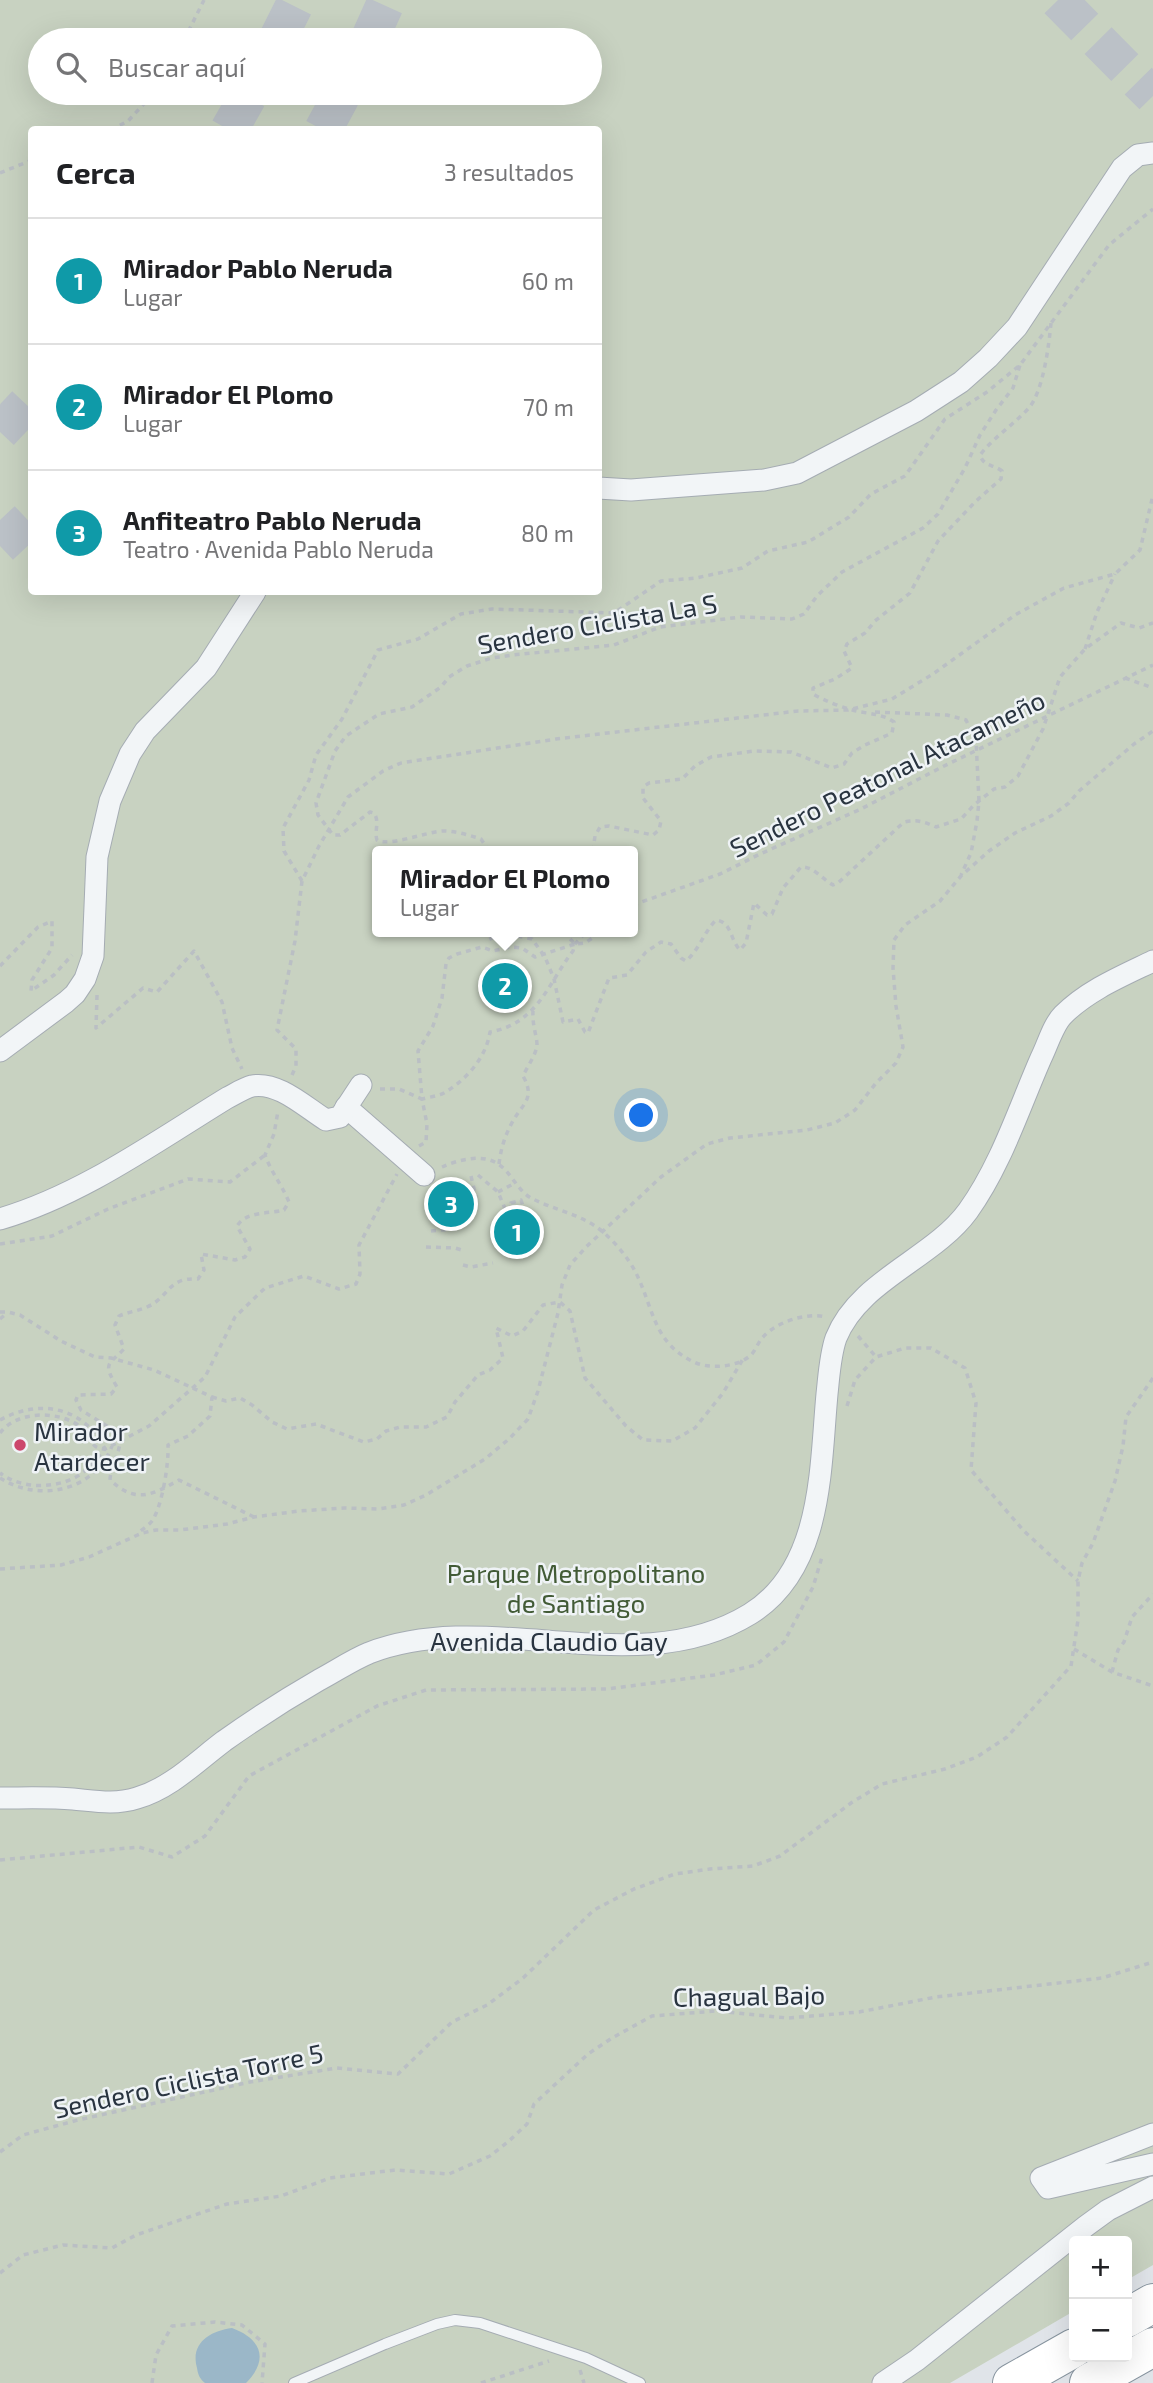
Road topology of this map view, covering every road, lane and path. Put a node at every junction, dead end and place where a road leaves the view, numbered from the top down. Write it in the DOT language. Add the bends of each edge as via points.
graph roads {
  1 [pos="204,0"];
  2 [pos="190,28"];
  3 [pos="143,105"];
  4 [pos="119,126"];
  5 [pos="1153,153"];
  6 [pos="28,162"];
  7 [pos="0,173"];
  8 [pos="1153,209"];
  9 [pos="1051,323"];
  10 [pos="1020,365"];
  11 [pos="602,488"];
  12 [pos="1153,495"];
  13 [pos="1115,573"];
  14 [pos="253,595"];
  15 [pos="1153,623"];
  16 [pos="1085,649"];
  17 [pos="1153,665"];
  18 [pos="1124,678"];
  19 [pos="1153,688"];
  20 [pos="852,709"];
  21 [pos="858,711"];
  22 [pos="1047,717"];
  23 [pos="1153,731"];
  24 [pos="976,751"];
  25 [pos="979,801"];
  26 [pos="329,829"];
  27 [pos="486,846"];
  28 [pos="594,846"];
  29 [pos="961,876"];
  30 [pos="302,881"];
  31 [pos="638,903"];
  32 [pos="523,937"];
  33 [pos="568,937"];
  34 [pos="581,937"];
  35 [pos="594,937"];
  36 [pos="575,944"];
  37 [pos="542,953"];
  38 [pos="1153,961"];
  39 [pos="0,966"];
  40 [pos="554,979"];
  41 [pos="75,994"];
  42 [pos="533,1011"];
  43 [pos="0,1051"];
  44 [pos="361,1085"];
  45 [pos="250,1086"];
  46 [pos="284,1093"];
  47 [pos="422,1099"];
  48 [pos="346,1107"];
  49 [pos="265,1154"];
  50 [pos="406,1159"];
  51 [pos="499,1164"];
  52 [pos="424,1175"];
  53 [pos="478,1175"];
  54 [pos="471,1177"];
  55 [pos="515,1183"];
  56 [pos="441,1190"];
  57 [pos="498,1192"];
  58 [pos="476,1197"];
  59 [pos="523,1206"];
  60 [pos="459,1209"];
  61 [pos="0,1219"];
  62 [pos="453,1229"];
  63 [pos="431,1231"];
  64 [pos="602,1231"];
  65 [pos="0,1244"];
  66 [pos="426,1247"];
  67 [pos="465,1251"];
  68 [pos="493,1263"];
  69 [pos="463,1265"];
  70 [pos="560,1302"];
  71 [pos="0,1312"];
  72 [pos="8,1312"];
  73 [pos="0,1319"];
  74 [pos="846,1322"];
  75 [pos="876,1357"];
  76 [pos="111,1358"];
  77 [pos="743,1359"];
  78 [pos="1153,1378"];
  79 [pos="192,1389"];
  80 [pos="212,1397"];
  81 [pos="845,1411"];
  82 [pos="0,1420"];
  83 [pos="0,1433"];
  84 [pos="120,1441"];
  85 [pos="113,1444"];
  86 [pos="105,1449"];
  87 [pos="0,1476"];
  88 [pos="163,1489"];
  89 [pos="254,1517"];
  90 [pos="137,1535"];
  91 [pos="824,1548"];
  92 [pos="0,1569"];
  93 [pos="1078,1581"];
  94 [pos="1153,1594"];
  95 [pos="1074,1650"];
  96 [pos="1112,1672"];
  97 [pos="1153,1686"];
  98 [pos="0,1798"];
  99 [pos="0,1860"];
  100 [pos="1153,1962"];
  101 [pos="1153,2134"];
  102 [pos="0,2152"];
  103 [pos="1153,2164"];
  104 [pos="1153,2187"];
  105 [pos="0,2273"];
  106 [pos="1153,2304"];
  107 [pos="1132,2315"];
  108 [pos="1153,2347"];
  109 [pos="1069,2351"];
  110 [pos="574,2354"];
  111 [pos="152,2383"];
  112 [pos="262,2383"];
  113 [pos="294,2383"];
  114 [pos="481,2383"];
  115 [pos="584,2383"];
  116 [pos="640,2383"];
  117 [pos="883,2383"];
  118 [pos="1012,2383"];
  119 [pos="1089,2383"];
  1 -- 2 [label="path"];
  3 -- 4 [label="path"];
  5 -- 11 [label="street" via="1138,155 1122,168 1010,335 961,382 916,411 797,473 764,480"];
  6 -- 7 [label="path"];
  8 -- 9 [label="path" via="1109,245"];
  9 -- 10 [label="path"];
  9 -- 20 [label="path" via="1048,359 1031,406 980,455 988,466 1002,471 1001,479 938,541 910,593 847,644 844,651 852,668 813,688 813,694 824,701"];
  10 -- 26 [label="path, Sendero Ciclista La S" via="1013,388 980,435 938,514 923,528 842,572 804,614 792,619 741,617 660,627 614,645 492,658 467,666 412,707 379,715 346,736 335,751 316,803 318,815"];
  10 -- 30 [label="path" via="945,419 905,476 871,494 849,517 808,542 768,551 743,568 661,581 614,612 492,609 461,614 418,639 378,650 342,719 316,755 309,780 283,828 284,851"];
  12 -- 13 [label="path" via="1140,550"];
  13 -- 16 [label="path"];
  13 -- 20 [label="path" via="1063,588 892,699"];
  14 -- 41 [label="street" via="206,668 145,731 130,754 110,801 97,857 93,956"];
  15 -- 16 [label="path" via="1139,628 1121,623"];
  16 -- 22 [label="path" via="1060,677"];
  17 -- 18 [label="path, Sendero Peatonal Atacameño"];
  18 -- 19 [label="path"];
  18 -- 22 [label="path, Sendero Peatonal Atacameño"];
  20 -- 21 [label="path"];
  20 -- 26 [label="path" via="556,739 401,763 348,797"];
  21 -- 24 [label="path" via="966,720"];
  21 -- 28 [label="path" via="894,722 892,733 852,753 844,764 832,768 791,752 711,757 682,779 643,787 643,798 661,821 660,830 653,835 609,825 600,828"];
  22 -- 24 [label="path, Sendero Peatonal Atacameño"];
  22 -- 25 [label="path" via="1018,776"];
  23 -- 29 [label="path" via="1069,803 1015,833"];
  24 -- 25 [label="path"];
  24 -- 31 [label="path, Sendero Peatonal Atacameño" via="720,874"];
  25 -- 29 [label="path" via="971,853"];
  25 -- 40 [label="path" via="949,825 904,822 833,885 813,869 801,867 783,888 772,914 754,903 746,943 740,950 721,920 716,920 686,961 671,944 661,942 646,951 627,975 609,978 588,1032 578,1019 564,1022"];
  26 -- 27 [label="path" via="340,835 370,812 377,818 376,835 381,843 452,831 481,839"];
  26 -- 30 [label="path"];
  29 -- 64 [label="path" via="940,901 905,925 894,940 896,1006 903,1047 896,1063 855,1110 835,1123 807,1130 707,1144 660,1177"];
  30 -- 46 [label="path" via="277,1030 296,1049 296,1066"];
  32 -- 37 [label="path" via="532,939"];
  33 -- 36 [label="path"];
  34 -- 36 [label="path"];
  35 -- 36 [label="path"];
  36 -- 37 [label="path"];
  36 -- 40 [label="path"];
  37 -- 40 [label="path"];
  37 -- 47 [label="path" via="535,957 522,948 493,951 476,947 449,958 433,1026 418,1051"];
  38 -- 74 [label="street, Avenida Claudio Gay" via="1096,989 1060,1017 996,1164 969,1210 948,1233 853,1308"];
  39 -- 41 [label="path" via="38,928 52,921 52,948 32,980 31,991 77,950"];
  40 -- 42 [label="path"];
  41 -- 43 [label="street"];
  41 -- 45 [label="path" via="98,989 96,1028 143,988 157,992 194,951 222,1002 232,1048"];
  42 -- 47 [label="path" via="511,1027 490,1032 488,1047 475,1066 442,1094"];
  42 -- 51 [label="path" via="537,1048 523,1076 528,1085 526,1106 501,1144"];
  44 -- 47 [label="path" via="399,1089"];
  44 -- 48 [label="street"];
  45 -- 46 [label="street" via="265,1085"];
  45 -- 61 [label="street" via="85,1184"];
  46 -- 48 [label="street" via="326,1120 340,1117"];
  46 -- 49 [label="path"];
  47 -- 50 [label="path" via="426,1142"];
  48 -- 50 [label="street"];
  49 -- 65 [label="path" via="230,1182 188,1178 52,1236"];
  49 -- 76 [label="path" via="289,1202 284,1210 252,1214 240,1221 237,1226 250,1249 245,1257 235,1260 201,1254 204,1270 198,1279 186,1278 168,1287 146,1308 119,1316 114,1325 124,1349"];
  50 -- 52 [label="street"];
  50 -- 79 [label="path" via="359,1245 356,1284 339,1289 304,1276 265,1288 235,1317 205,1377"];
  51 -- 52 [label="path" via="481,1158"];
  51 -- 55 [label="path"];
  53 -- 57 [label="path"];
  54 -- 58 [label="path"];
  55 -- 57 [label="path"];
  55 -- 64 [label="path" via="530,1197"];
  56 -- 60 [label="path"];
  57 -- 59 [label="path" via="506,1211 521,1200"];
  62 -- 63 [label="path"];
  64 -- 70 [label="path" via="570,1265"];
  64 -- 77 [label="path" via="636,1272 649,1311 670,1346 698,1364 728,1367"];
  66 -- 67 [label="path"];
  68 -- 69 [label="path"];
  70 -- 77 [label="path" via="570,1311 585,1378 643,1440 672,1441 695,1428"];
  70 -- 80 [label="path" via="543,1305 523,1331 512,1336 496,1328 503,1357 478,1375 447,1417 426,1427 400,1427 364,1443 316,1424 287,1429 240,1398"];
  70 -- 89 [label="path" via="528,1419 485,1459 404,1505"];
  71 -- 72 [label="path"];
  72 -- 73 [label="path"];
  72 -- 76 [label="path" via="95,1357"];
  74 -- 75 [label="path"];
  74 -- 77 [label="path" via="814,1314 792,1319 763,1336"];
  74 -- 98 [label="street, Avenida Claudio Gay" via="835,1340 811,1524 788,1577 764,1605 746,1617 692,1638 659,1644 466,1635 394,1645 368,1653 269,1709 192,1768 136,1798 106,1803"];
  75 -- 81 [label="path" via="855,1380"];
  75 -- 93 [label="path" via="905,1348 931,1348 965,1368 976,1403 971,1470 1024,1531"];
  76 -- 79 [label="path" via="154,1370"];
  76 -- 84 [label="path" via="110,1375 117,1387 111,1394 78,1395 76,1401"];
  78 -- 93 [label="path" via="1126,1417 1115,1481"];
  79 -- 80 [label="path"];
  79 -- 84 [label="path" via="149,1426"];
  80 -- 88 [label="path" via="210,1416 188,1436 168,1445"];
  82 -- 86 [label="path" via="15,1412 58,1410 91,1427"];
  83 -- 86 [label="path" via="15,1419 51,1417 70,1420 83,1429 91,1444"];
  84 -- 85 [label="path"];
  84 -- 88 [label="path" via="110,1480 135,1495 148,1496"];
  85 -- 86 [label="path"];
  85 -- 87 [label="path" via="99,1471 69,1487 34,1490 9,1484"];
  86 -- 87 [label="path" via="80,1475 57,1483 32,1485"];
  88 -- 89 [label="path" via="179,1480"];
  88 -- 90 [label="path" via="153,1520"];
  89 -- 90 [label="path"];
  90 -- 92 [label="path" via="61,1565"];
  91 -- 99 [label="path" via="813,1587 783,1643 756,1665 607,1689 426,1690 377,1706 249,1776 205,1836 172,1857 139,1847"];
  93 -- 95 [label="path, Sendero Ciclista Torre 5"];
  94 -- 96 [label="path" via="1132,1617"];
  95 -- 96 [label="path"];
  95 -- 102 [label="path, Sendero Ciclista Torre 5" via="1072,1666 1007,1737 977,1756 882,1784 780,1856 753,1866 675,1874 594,1910 523,1978 487,2005 452,2022 398,2074 337,2068 219,2088 23,2135"];
  96 -- 97 [label="path"];
  100 -- 105 [label="path, Chagual Bajo" via="1102,1978 936,1997 859,2011 788,2018 716,2011 652,2016 589,2054 534,2104 527,2124 509,2141 449,2174 395,2170 330,2178 281,2196 228,2204 136,2235 112,2248 63,2245 23,2255"];
  101 -- 103 [label="street" via="1041,2178 1048,2188"];
  104 -- 117 [label="street" via="1108,2210"];
  106 -- 107 [label="highway"];
  108 -- 119 [label="highway"];
  109 -- 118 [label="highway"];
  110 -- 113 [label="lane" via="480,2323 455,2320 384,2344"];
  110 -- 114 [label="path"];
  110 -- 115 [label="path"];
  110 -- 116 [label="lane"];
  111 -- 112 [label="path" via="156,2355 172,2326 215,2322 242,2325 265,2344"];
}
